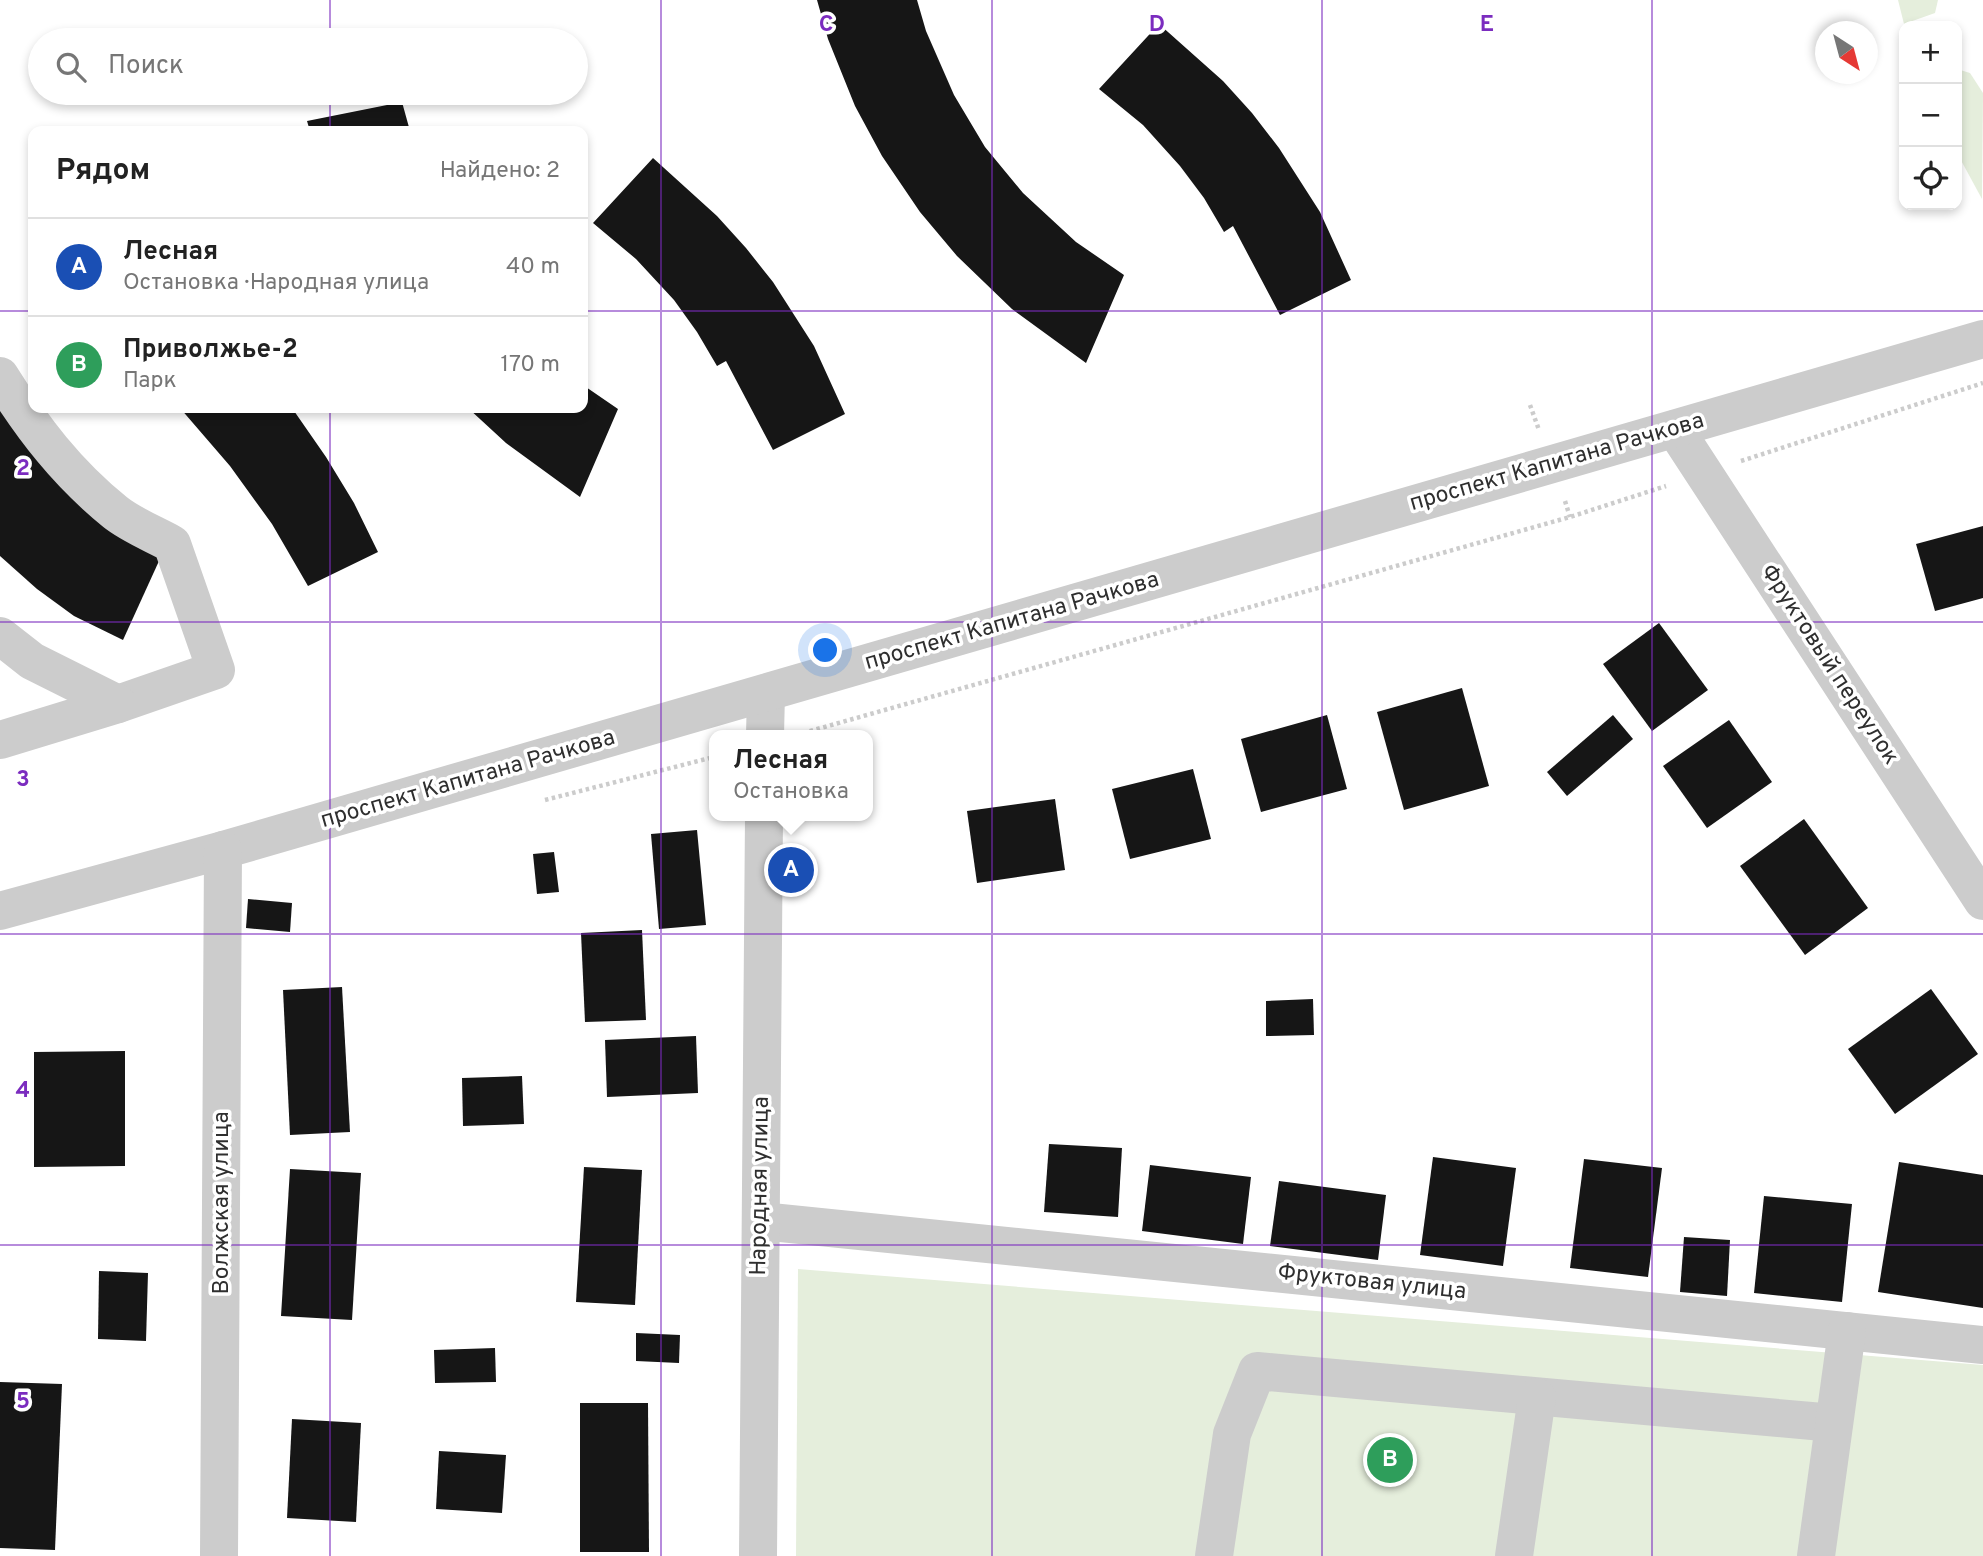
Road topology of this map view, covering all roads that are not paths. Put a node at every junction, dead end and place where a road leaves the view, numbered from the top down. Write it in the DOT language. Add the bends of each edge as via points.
graph roads {
  1 [pos="1983,339"];
  2 [pos="0,376"];
  3 [pos="1675,429"];
  4 [pos="0,636"];
  5 [pos="766,693"];
  6 [pos="118,704"];
  7 [pos="765,730"];
  8 [pos="0,740"];
  9 [pos="764,821"];
  10 [pos="223,850"];
  11 [pos="1983,901"];
  12 [pos="0,911"];
  13 [pos="761,1221"];
  14 [pos="1847,1331"];
  15 [pos="1983,1345"];
  16 [pos="1537,1396"];
  17 [pos="1835,1423"];
  18 [pos="219,1556"];
  19 [pos="758,1556"];
  20 [pos="1214,1556"];
  21 [pos="1514,1556"];
  22 [pos="1816,1556"];
  1 -- 3 [label="street, проспект Капитана Рачкова"];
  2 -- 6 [label="street" via="64,465 117,514 172,544 216,670"];
  3 -- 5 [label="street, проспект Капитана Рачкова"];
  3 -- 11 [label="street, Фруктовый переулок"];
  4 -- 6 [label="street" via="32,661"];
  5 -- 7 [label="street"];
  5 -- 10 [label="street, проспект Капитана Рачкова"];
  6 -- 8 [label="street"];
  9 -- 13 [label="street, Народная улица"];
  10 -- 12 [label="street, проспект Капитана Рачкова"];
  10 -- 18 [label="street, Волжская улица"];
  13 -- 14 [label="street, Фруктовая улица"];
  13 -- 19 [label="street, Народная улица"];
  14 -- 15 [label="street, Фруктовая улица"];
  14 -- 17 [label="street"];
  16 -- 17 [label="street"];
  16 -- 20 [label="street" via="1257,1371 1232,1434"];
  16 -- 21 [label="street"];
  17 -- 22 [label="street"];
}
